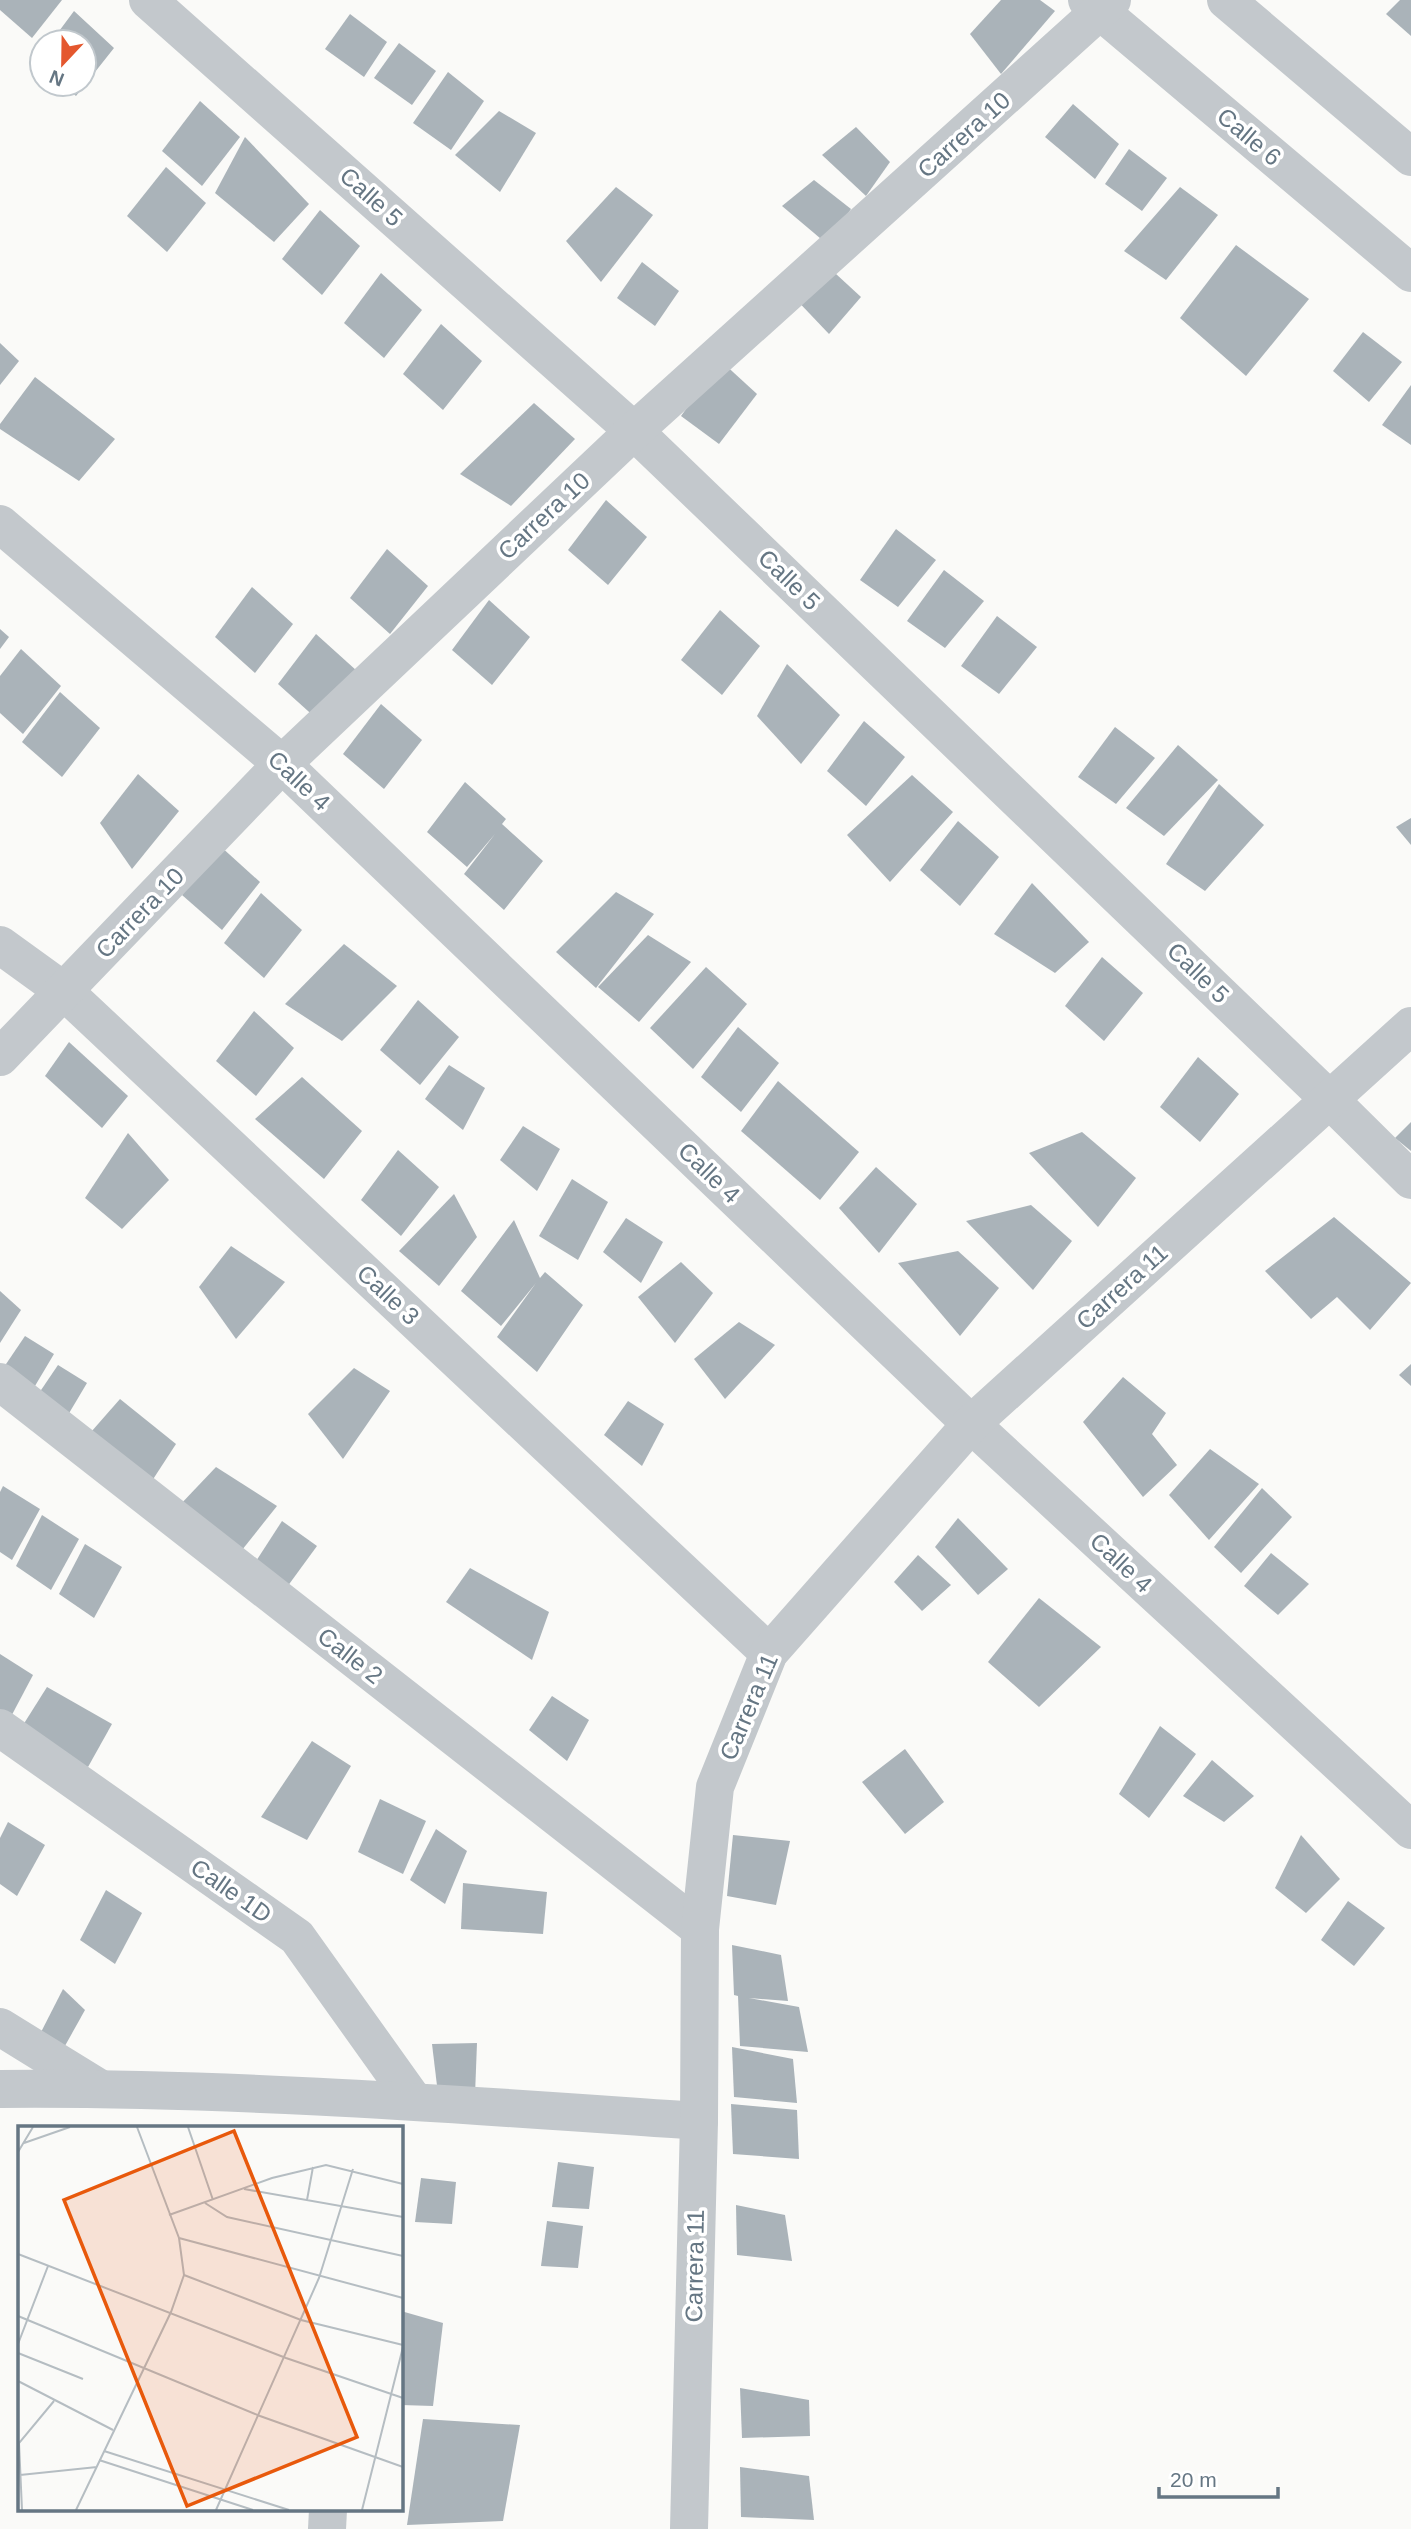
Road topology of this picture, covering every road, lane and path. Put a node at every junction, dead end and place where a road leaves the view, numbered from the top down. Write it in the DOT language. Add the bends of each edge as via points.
graph roads {
  1 [pos="148,0"];
  2 [pos="1226,0"];
  3 [pos="1100,4"];
  4 [pos="1411,157"];
  5 [pos="1411,273"];
  6 [pos="634,431"];
  7 [pos="0,524"];
  8 [pos="282,764"];
  9 [pos="0,945"];
  10 [pos="65,992"];
  11 [pos="1411,1026"];
  12 [pos="0,1057"];
  13 [pos="1330,1100"];
  14 [pos="1411,1180"];
  15 [pos="0,1382"];
  16 [pos="971,1424"];
  17 [pos="769,1653"];
  18 [pos="0,1728"];
  19 [pos="1411,1830"];
  20 [pos="700,1930"];
  21 [pos="0,2027"];
  22 [pos="99,2088"];
  23 [pos="0,2089"];
  24 [pos="414,2101"];
  25 [pos="349,2113"];
  26 [pos="699,2121"];
  27 [pos="689,2529"];
  1 -- 6 [label="street, Calle 5"];
  2 -- 4 [label="street"];
  3 -- 5 [label="street, Calle 6"];
  3 -- 6 [label="street, Carrera 10"];
  6 -- 8 [label="street, Carrera 10"];
  6 -- 13 [label="street, Calle 5"];
  7 -- 8 [label="street, Calle 4"];
  8 -- 10 [label="street, Carrera 10"];
  8 -- 16 [label="street, Calle 4"];
  9 -- 10 [label="street, Calle 3"];
  10 -- 12 [label="street, Carrera 10"];
  10 -- 17 [label="street, Calle 3"];
  11 -- 13 [label="street, Carrera 11"];
  13 -- 14 [label="street, Calle 5"];
  13 -- 16 [label="street, Carrera 11"];
  15 -- 20 [label="street, Calle 2"];
  16 -- 17 [label="street, Carrera 11"];
  16 -- 19 [label="street, Calle 4"];
  17 -- 20 [label="street, Carrera 11" via="715,1787"];
  18 -- 24 [label="street, Calle 1D" via="297,1937"];
  20 -- 26 [label="street, Carrera 11"];
  21 -- 22 [label="street"];
  22 -- 23 [label="street"];
  22 -- 25 [label="street"];
  24 -- 25 [label="street"];
  24 -- 26 [label="street"];
  26 -- 27 [label="street, Carrera 11"];
}
